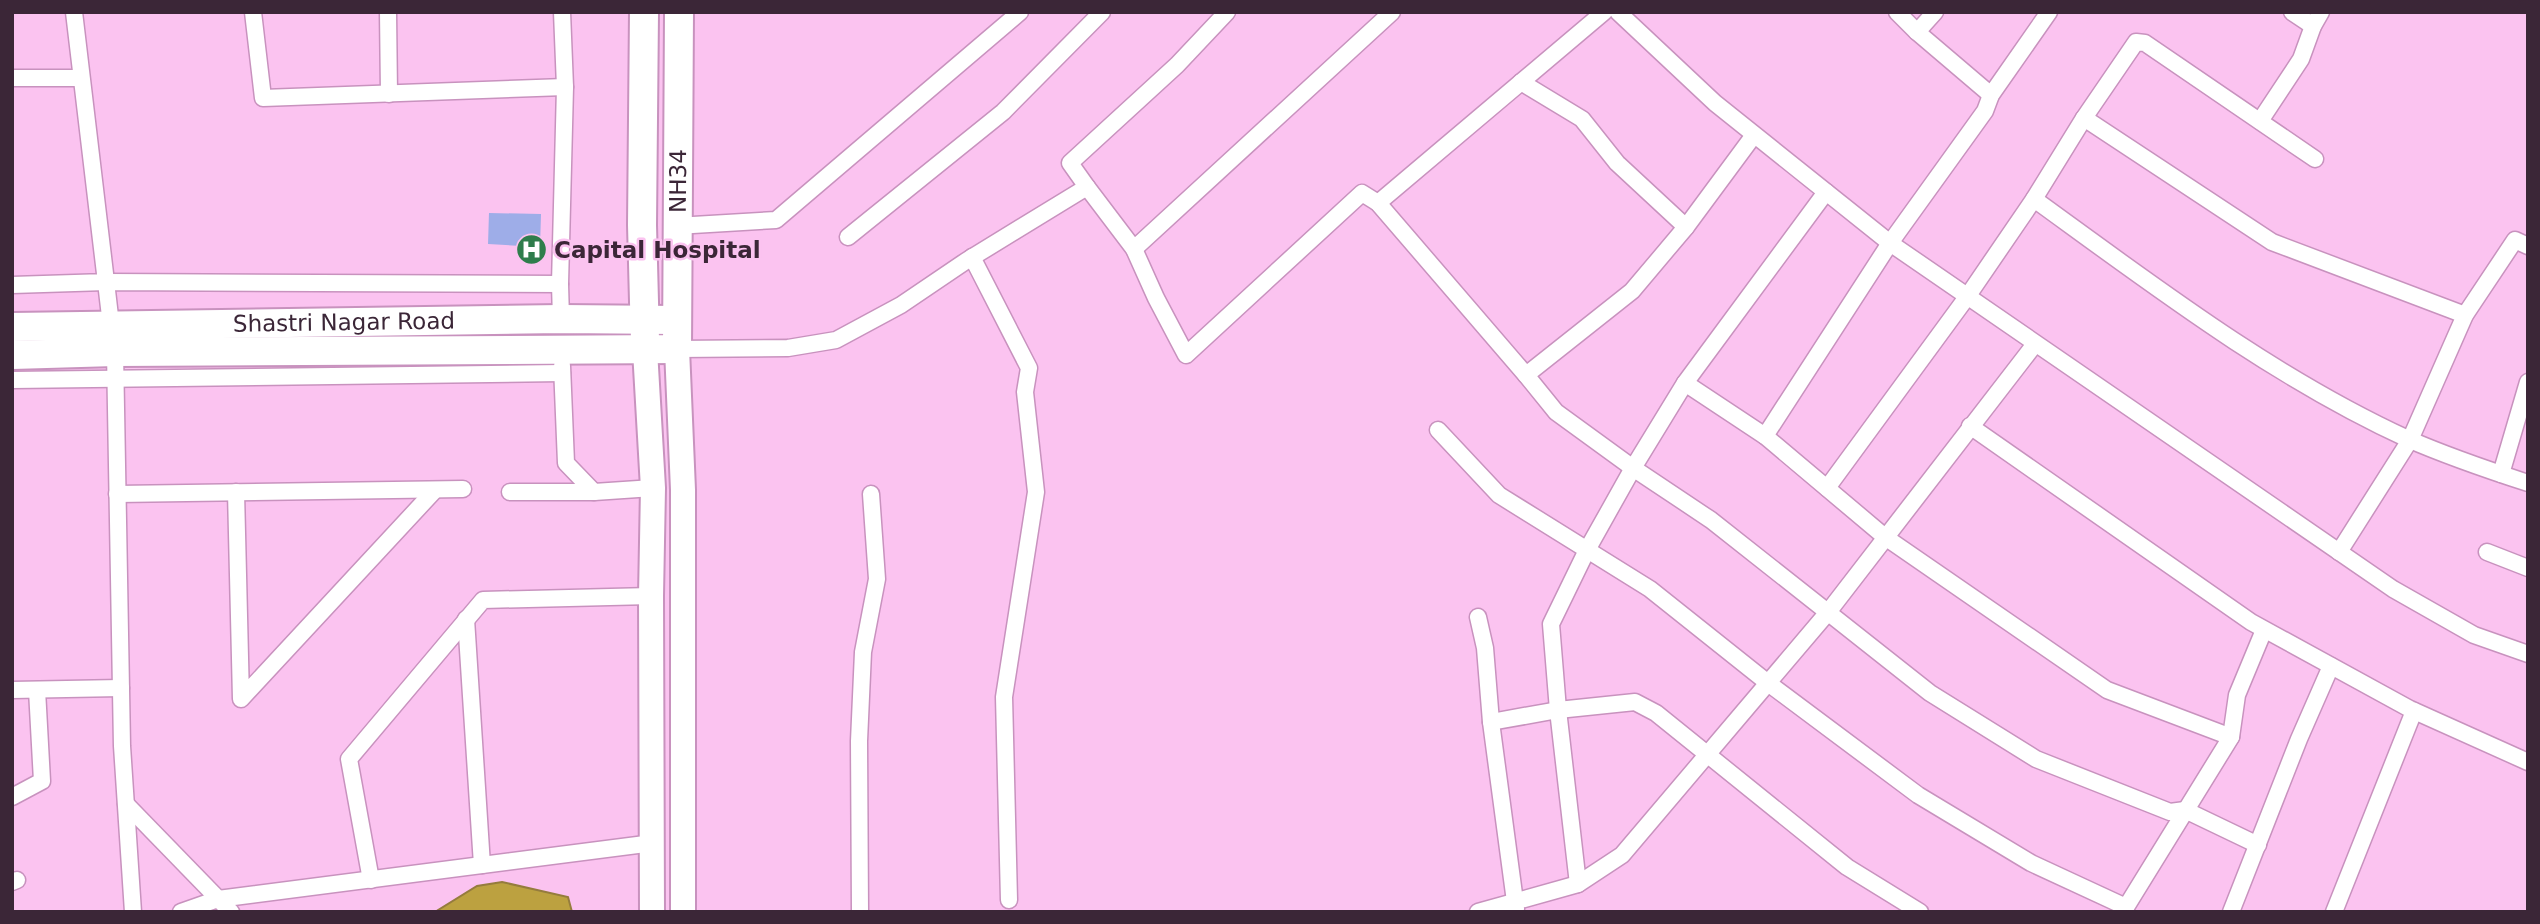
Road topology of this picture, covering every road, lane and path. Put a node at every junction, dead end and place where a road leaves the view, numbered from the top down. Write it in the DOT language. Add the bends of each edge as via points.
graph roads {
  1 [pos="74,12"];
  2 [pos="253,12"];
  3 [pos="388,12"];
  4 [pos="562,12"];
  5 [pos="645,12"];
  6 [pos="679,12"];
  7 [pos="1020,12"];
  8 [pos="1102,12"];
  9 [pos="1227,12"];
  10 [pos="1392,12"];
  11 [pos="1604,12"];
  12 [pos="1618,12"];
  13 [pos="1897,12"];
  14 [pos="1935,12"];
  15 [pos="2049,12"];
  16 [pos="2292,12"];
  17 [pos="2317,19"];
  18 [pos="1917,33"];
  19 [pos="644,56"];
  20 [pos="678,57"];
  21 [pos="12,78"];
  22 [pos="81,78"];
  23 [pos="1521,82"];
  24 [pos="565,87"];
  25 [pos="389,94"];
  26 [pos="1991,95"];
  27 [pos="2084,118"];
  28 [pos="2260,121"];
  29 [pos="1754,135"];
  30 [pos="2315,159"];
  31 [pos="1087,187"];
  32 [pos="1826,192"];
  33 [pos="2034,199"];
  34 [pos="1378,203"];
  35 [pos="676,226"];
  36 [pos="1686,227"];
  37 [pos="848,237"];
  38 [pos="1889,243"];
  39 [pos="2528,246"];
  40 [pos="1134,249"];
  41 [pos="972,257"];
  42 [pos="106,282"];
  43 [pos="560,284"];
  44 [pos="12,285"];
  45 [pos="1967,297"];
  46 [pos="2465,315"];
  47 [pos="561,318"];
  48 [pos="676,320"];
  49 [pos="645,321"];
  50 [pos="111,325"];
  51 [pos="12,327"];
  52 [pos="2035,344"];
  53 [pos="677,349"];
  54 [pos="645,350"];
  55 [pos="12,355"];
  56 [pos="562,362"];
  57 [pos="115,366"];
  58 [pos="1526,375"];
  59 [pos="12,380"];
  60 [pos="2528,382"];
  61 [pos="1685,383"];
  62 [pos="1970,426"];
  63 [pos="1437,430"];
  64 [pos="1765,436"];
  65 [pos="2410,440"];
  66 [pos="1633,468"];
  67 [pos="2501,474"];
  68 [pos="2528,483"];
  69 [pos="653,488"];
  70 [pos="1827,488"];
  71 [pos="435,489"];
  72 [pos="463,489"];
  73 [pos="236,492"];
  74 [pos="510,492"];
  75 [pos="594,492"];
  76 [pos="117,494"];
  77 [pos="871,494"];
  78 [pos="1885,537"];
  79 [pos="1587,550"];
  80 [pos="2339,552"];
  81 [pos="2487,552"];
  82 [pos="2528,568"];
  83 [pos="651,596"];
  84 [pos="1829,611"];
  85 [pos="1478,617"];
  86 [pos="466,619"];
  87 [pos="2264,630"];
  88 [pos="2528,654"];
  89 [pos="2331,666"];
  90 [pos="1768,683"];
  91 [pos="121,688"];
  92 [pos="37,690"];
  93 [pos="12,691"];
  94 [pos="1558,710"];
  95 [pos="2414,711"];
  96 [pos="1491,722"];
  97 [pos="2231,737"];
  98 [pos="1707,754"];
  99 [pos="2528,762"];
  100 [pos="12,797"];
  101 [pos="126,804"];
  102 [pos="2185,810"];
  103 [pos="653,844"];
  104 [pos="2258,845"];
  105 [pos="482,865"];
  106 [pos="371,880"];
  107 [pos="1578,884"];
  108 [pos="218,899"];
  109 [pos="1009,900"];
  110 [pos="1516,907"];
  111 [pos="2124,909"];
  112 [pos="133,912"];
  113 [pos="181,912"];
  114 [pos="231,912"];
  115 [pos="652,912"];
  116 [pos="683,912"];
  117 [pos="860,912"];
  118 [pos="1478,912"];
  119 [pos="1920,912"];
  120 [pos="2231,912"];
  121 [pos="2334,912"];
  1 -- 22 [label="street"];
  2 -- 25 [label="street" via="263,98"];
  3 -- 25 [label="street"];
  4 -- 24 [label="street"];
  5 -- 19 [label="highway, NH34"];
  6 -- 20 [label="highway, NH34 / NH34"];
  7 -- 35 [label="street" via="776,220"];
  8 -- 37 [label="street" via="1003,112"];
  9 -- 31 [label="street" via="1177,65 1070,163"];
  10 -- 40 [label="street"];
  11 -- 23 [label="street"];
  12 -- 29 [label="street"];
  13 -- 18 [label="street"];
  14 -- 18 [label="street"];
  15 -- 26 [label="street"];
  16 -- 17 [label="street"];
  17 -- 28 [label="street" via="2301,59"];
  18 -- 26 [label="street"];
  19 -- 20 [label="highway"];
  19 -- 49 [label="highway, NH34"];
  20 -- 35 [label="highway, NH34 / NH34"];
  21 -- 22 [label="street"];
  22 -- 42 [label="street"];
  23 -- 34 [label="street"];
  23 -- 36 [label="street" via="1582,119 1617,163"];
  24 -- 25 [label="street"];
  24 -- 43 [label="street"];
  26 -- 38 [label="street" via="1985,111"];
  27 -- 28 [label="street" via="2136,42 2145,43"];
  27 -- 33 [label="street"];
  27 -- 46 [label="street" via="2272,242"];
  28 -- 30 [label="street"];
  29 -- 32 [label="street"];
  29 -- 36 [label="street"];
  31 -- 40 [label="street"];
  31 -- 41 [label="street"];
  32 -- 38 [label="street"];
  32 -- 61 [label="street"];
  33 -- 45 [label="street"];
  33 -- 65 [label="street" via="2190,312 2329,399"];
  34 -- 40 [label="street" via="1362,193 1186,355"];
  34 -- 58 [label="street"];
  35 -- 48 [label="highway, NH34 / NH34"];
  36 -- 58 [label="street" via="1632,291"];
  38 -- 45 [label="street"];
  38 -- 64 [label="street"];
  39 -- 46 [label="street" via="2515,240"];
  41 -- 53 [label="street" via="901,305 836,340 788,348"];
  41 -- 109 [label="street" via="1029,368 1026,392 1036,492 1004,697"];
  42 -- 43 [label="street"];
  42 -- 44 [label="street"];
  42 -- 50 [label="street"];
  43 -- 47 [label="street"];
  45 -- 52 [label="street"];
  45 -- 70 [label="street"];
  46 -- 65 [label="street"];
  47 -- 49 [label="highway, Shastri Nagar Road"];
  47 -- 50 [label="highway, Shastri Nagar Road"];
  47 -- 56 [label="highway"];
  48 -- 49 [label="highway, Shastri Nagar Road"];
  48 -- 53 [label="highway, NH34 / NH34"];
  49 -- 54 [label="highway, NH34"];
  50 -- 51 [label="highway, Shastri Nagar Road"];
  52 -- 62 [label="street"];
  52 -- 80 [label="street"];
  53 -- 54 [label="highway"];
  53 -- 116 [label="main road" via="683,490"];
  54 -- 56 [label="highway"];
  54 -- 69 [label="main road"];
  55 -- 57 [label="highway"];
  56 -- 57 [label="highway"];
  56 -- 75 [label="street" via="566,463"];
  57 -- 59 [label="street"];
  57 -- 76 [label="street"];
  58 -- 66 [label="street" via="1556,412"];
  60 -- 67 [label="street"];
  61 -- 64 [label="street"];
  61 -- 66 [label="street"];
  62 -- 78 [label="street"];
  62 -- 87 [label="street"];
  63 -- 79 [label="street" via="1500,495"];
  64 -- 70 [label="street"];
  65 -- 67 [label="street"];
  65 -- 80 [label="street"];
  66 -- 79 [label="street"];
  66 -- 84 [label="street" via="1711,520"];
  67 -- 68 [label="street"];
  69 -- 75 [label="street"];
  69 -- 83 [label="main road"];
  70 -- 78 [label="street"];
  71 -- 72 [label="street"];
  71 -- 73 [label="street"];
  71 -- 73 [label="street" via="241,699"];
  73 -- 76 [label="street"];
  74 -- 75 [label="street"];
  76 -- 91 [label="street"];
  77 -- 117 [label="street" via="877,579 863,652"];
  78 -- 84 [label="street"];
  78 -- 97 [label="street" via="2107,690"];
  79 -- 90 [label="street" via="1650,589"];
  79 -- 94 [label="street" via="1552,624"];
  80 -- 88 [label="street" via="2474,635"];
  81 -- 82 [label="street"];
  83 -- 86 [label="street" via="483,600"];
  83 -- 103 [label="main road"];
  84 -- 90 [label="street"];
  84 -- 102 [label="street" via="1930,693 2036,759 2170,812"];
  85 -- 96 [label="street"];
  86 -- 105 [label="street"];
  86 -- 106 [label="street" via="349,759"];
  87 -- 89 [label="street"];
  87 -- 97 [label="street" via="2238,695"];
  89 -- 95 [label="street"];
  89 -- 104 [label="street"];
  90 -- 98 [label="street"];
  90 -- 111 [label="street" via="1918,795 2031,863"];
  91 -- 92 [label="street"];
  91 -- 101 [label="street"];
  92 -- 93 [label="street"];
  92 -- 100 [label="street" via="42,781"];
  94 -- 96 [label="street"];
  94 -- 98 [label="street" via="1635,702"];
  94 -- 107 [label="street"];
  95 -- 99 [label="street"];
  95 -- 121 [label="street"];
  96 -- 110 [label="street"];
  97 -- 102 [label="street"];
  98 -- 107 [label="street" via="1622,855"];
  98 -- 119 [label="street" via="1847,867"];
  101 -- 108 [label="street"];
  101 -- 112 [label="street"];
  102 -- 104 [label="street"];
  102 -- 111 [label="street"];
  103 -- 105 [label="street"];
  103 -- 115 [label="main road"];
  104 -- 120 [label="street"];
  105 -- 106 [label="street"];
  106 -- 108 [label="street"];
  107 -- 110 [label="street"];
  108 -- 113 [label="street"];
  108 -- 114 [label="street"];
  110 -- 118 [label="street"];
}
